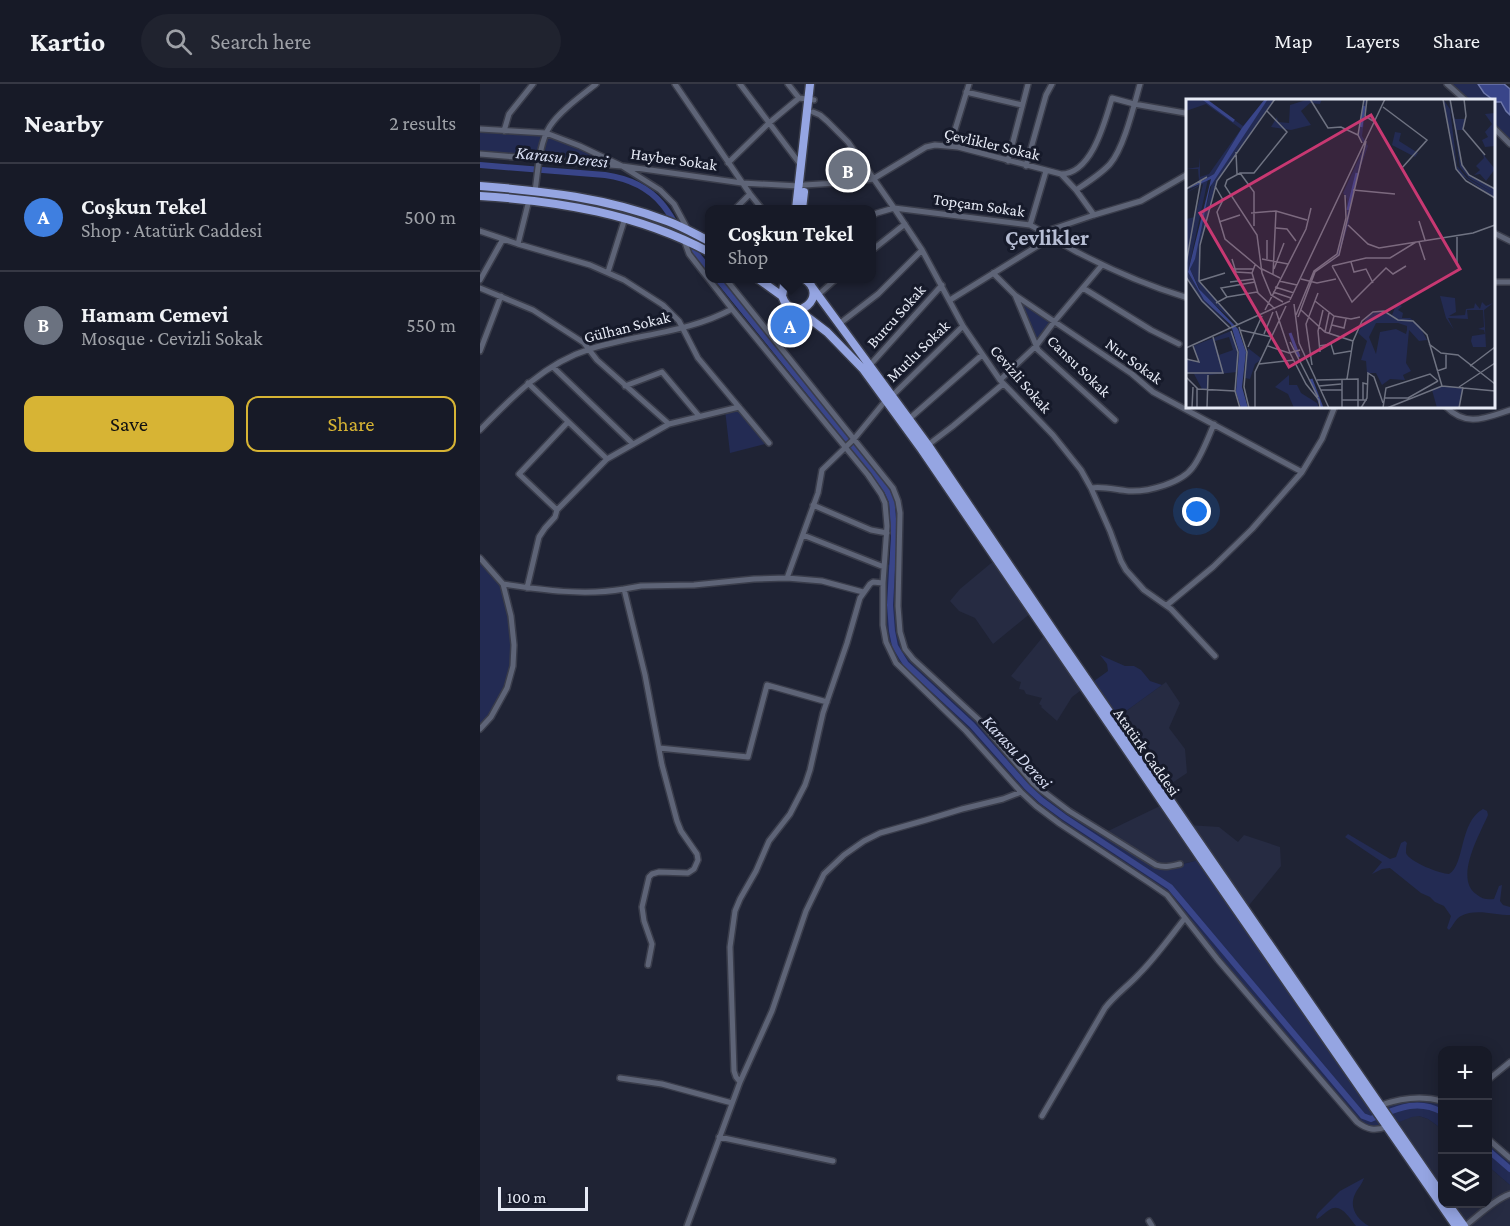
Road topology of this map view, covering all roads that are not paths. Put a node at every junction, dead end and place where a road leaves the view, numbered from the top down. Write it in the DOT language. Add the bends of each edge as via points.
graph roads {
  1 [pos="533,84"];
  2 [pos="596,84"];
  3 [pos="684,84"];
  4 [pos="740,84"];
  5 [pos="788,84"];
  6 [pos="810,84"];
  7 [pos="816,84"];
  8 [pos="969,84"];
  9 [pos="1028,84"];
  10 [pos="1052,84"];
  11 [pos="1140,84"];
  12 [pos="1447,84"];
  13 [pos="677,86"];
  14 [pos="966,92"];
  15 [pos="807,99"];
  16 [pos="1464,99"];
  17 [pos="1134,104"];
  18 [pos="1022,105"];
  19 [pos="813,112"];
  20 [pos="1185,113"];
  21 [pos="769,123"];
  22 [pos="480,129"];
  23 [pos="1495,129"];
  24 [pos="504,131"];
  25 [pos="546,133"];
  26 [pos="1510,144"];
  27 [pos="950,146"];
  28 [pos="480,154"];
  29 [pos="539,161"];
  30 [pos="1008,161"];
  31 [pos="728,163"];
  32 [pos="801,165"];
  33 [pos="622,166"];
  34 [pos="1026,166"];
  35 [pos="1046,171"];
  36 [pos="1061,174"];
  37 [pos="1186,175"];
  38 [pos="873,179"];
  39 [pos="742,183"];
  40 [pos="801,185"];
  41 [pos="480,186"];
  42 [pos="1076,190"];
  43 [pos="535,191"];
  44 [pos="750,194"];
  45 [pos="480,196"];
  46 [pos="529,200"];
  47 [pos="740,205"];
  48 [pos="758,205"];
  49 [pos="797,205"];
  50 [pos="802,205"];
  51 [pos="894,208"];
  52 [pos="876,214"];
  53 [pos="1094,214"];
  54 [pos="625,218"];
  55 [pos="905,224"];
  56 [pos="1030,225"];
  57 [pos="480,231"];
  58 [pos="689,231"];
  59 [pos="1044,232"];
  60 [pos="1495,234"];
  61 [pos="1052,237"];
  62 [pos="705,238"];
  63 [pos="503,239"];
  64 [pos="683,239"];
  65 [pos="1510,241"];
  66 [pos="518,244"];
  67 [pos="876,247"];
  68 [pos="705,250"];
  69 [pos="922,250"];
  70 [pos="1102,265"];
  71 [pos="482,270"];
  72 [pos="608,272"];
  73 [pos="993,273"];
  74 [pos="705,274"];
  75 [pos="480,280"];
  76 [pos="712,283"];
  77 [pos="728,283"];
  78 [pos="763,283"];
  79 [pos="786,283"];
  80 [pos="809,283"];
  81 [pos="809,283"];
  82 [pos="832,283"];
  83 [pos="942,285"];
  84 [pos="480,288"];
  85 [pos="1083,288"];
  86 [pos="818,295"];
  87 [pos="1015,295"];
  88 [pos="501,296"];
  89 [pos="782,296"];
  90 [pos="1186,297"];
  91 [pos="950,300"];
  92 [pos="732,309"];
  93 [pos="797,309"];
  94 [pos="1054,322"];
  95 [pos="839,324"];
  96 [pos="963,326"];
  97 [pos="683,327"];
  98 [pos="1179,344"];
  99 [pos="1036,346"];
  100 [pos="589,349"];
  101 [pos="480,351"];
  102 [pos="982,355"];
  103 [pos="870,364"];
  104 [pos="553,367"];
  105 [pos="1002,382"];
  106 [pos="528,383"];
  107 [pos="625,386"];
  108 [pos="889,398"];
  109 [pos="739,407"];
  110 [pos="1334,408"];
  111 [pos="1447,408"];
  112 [pos="1510,410"];
  113 [pos="699,416"];
  114 [pos="909,419"];
  115 [pos="1114,420"];
  116 [pos="568,422"];
  117 [pos="669,424"];
  118 [pos="1214,424"];
  119 [pos="480,430"];
  120 [pos="854,439"];
  121 [pos="769,443"];
  122 [pos="633,444"];
  123 [pos="928,445"];
  124 [pos="845,448"];
  125 [pos="608,459"];
  126 [pos="1302,472"];
  127 [pos="1091,488"];
  128 [pos="813,505"];
  129 [pos="557,510"];
  130 [pos="886,533"];
  131 [pos="803,535"];
  132 [pos="480,558"];
  133 [pos="884,567"];
  134 [pos="787,578"];
  135 [pos="883,583"];
  136 [pos="503,584"];
  137 [pos="527,588"];
  138 [pos="624,589"];
  139 [pos="863,592"];
  140 [pos="1167,605"];
  141 [pos="1215,656"];
  142 [pos="827,702"];
  143 [pos="480,729"];
  144 [pos="659,748"];
  145 [pos="1021,792"];
  146 [pos="1180,864"];
  147 [pos="1185,918"];
  148 [pos="648,965"];
  149 [pos="1510,1062"];
  150 [pos="1492,1077"];
  151 [pos="620,1078"];
  152 [pos="740,1082"];
  153 [pos="1438,1100"];
  154 [pos="732,1103"];
  155 [pos="1377,1107"];
  156 [pos="1042,1116"];
  157 [pos="1390,1126"];
  158 [pos="719,1137"];
  159 [pos="1492,1142"];
  160 [pos="1510,1158"];
  161 [pos="833,1161"];
  162 [pos="1438,1188"];
  163 [pos="1510,1194"];
  164 [pos="1451,1208"];
  165 [pos="687,1226"];
  166 [pos="1456,1226"];
  167 [pos="1464,1226"];
  1 -- 24 [label="street" via="509,114"];
  2 -- 25 [label="street" via="557,118"];
  3 -- 13 [label="street"];
  4 -- 21 [label="street"];
  5 -- 15 [label="street"];
  6 -- 15 [label="highway"];
  7 -- 15 [label="highway"];
  8 -- 14 [label="street"];
  9 -- 18 [label="street"];
  10 -- 34 [label="street"];
  11 -- 17 [label="street"];
  12 -- 16 [label="street"];
  13 -- 31 [label="street"];
  14 -- 18 [label="street"];
  14 -- 27 [label="street"];
  15 -- 19 [label="highway"];
  15 -- 21 [label="street"];
  15 -- 32 [label="highway"];
  17 -- 20 [label="street"];
  17 -- 36 [label="street" via="1112,98 1093,150 1075,171"];
  17 -- 42 [label="street" via="1114,158"];
  18 -- 30 [label="street"];
  19 -- 38 [label="street, Cevizli Sokak" via="848,142"];
  19 -- 40 [label="highway"];
  21 -- 31 [label="street"];
  21 -- 32 [label="street"];
  22 -- 24 [label="street, Hayber Sokak"];
  23 -- 26 [label="street"];
  24 -- 25 [label="street, Hayber Sokak"];
  25 -- 29 [label="street"];
  25 -- 33 [label="street, Hayber Sokak"];
  27 -- 30 [label="street, Çevlikler Sokak"];
  27 -- 38 [label="street, Çevlikler Sokak" via="926,147"];
  28 -- 29 [label="street"];
  29 -- 33 [label="street"];
  29 -- 43 [label="street"];
  30 -- 34 [label="street, Çevlikler Sokak"];
  31 -- 39 [label="street"];
  32 -- 40 [label="highway"];
  33 -- 39 [label="street, Hayber Sokak"];
  33 -- 58 [label="street" via="660,190 674,204"];
  34 -- 35 [label="street, Çevlikler Sokak"];
  35 -- 36 [label="street, Çevlikler Sokak"];
  35 -- 56 [label="street"];
  36 -- 42 [label="street"];
  37 -- 53 [label="street" via="1141,201"];
  38 -- 40 [label="street, Hayber Sokak"];
  38 -- 51 [label="street, Cevizli Sokak"];
  39 -- 40 [label="street, Hayber Sokak"];
  39 -- 44 [label="street"];
  40 -- 49 [label="highway"];
  40 -- 50 [label="highway"];
  41 -- 43 [label="highway"];
  42 -- 53 [label="street"];
  43 -- 58 [label="highway" via="608,203"];
  44 -- 47 [label="street"];
  44 -- 48 [label="street"];
  45 -- 46 [label="highway"];
  46 -- 54 [label="highway"];
  46 -- 66 [label="street"];
  51 -- 52 [label="street"];
  51 -- 55 [label="street, Cevizli Sokak"];
  51 -- 56 [label="street, Topçam Sokak"];
  53 -- 59 [label="street"];
  54 -- 64 [label="highway"];
  54 -- 72 [label="street"];
  55 -- 67 [label="street"];
  55 -- 69 [label="street, Cevizli Sokak"];
  56 -- 59 [label="street, Topçam Sokak"];
  57 -- 63 [label="street"];
  58 -- 62 [label="highway"];
  59 -- 61 [label="street, Topçam Sokak"];
  60 -- 65 [label="street"];
  61 -- 70 [label="street, Topçam Sokak"];
  61 -- 73 [label="street"];
  63 -- 66 [label="street"];
  63 -- 71 [label="street"];
  64 -- 68 [label="highway"];
  64 -- 74 [label="street"];
  66 -- 72 [label="street"];
  69 -- 83 [label="street, Cevizli Sokak"];
  69 -- 95 [label="street" via="878,294"];
  70 -- 85 [label="street"];
  70 -- 90 [label="street, Topçam Sokak"];
  71 -- 75 [label="street"];
  72 -- 97 [label="street" via="663,305"];
  73 -- 87 [label="street, Nur Sokak"];
  73 -- 91 [label="street"];
  76 -- 92 [label="street"];
  77 -- 120 [label="street"];
  78 -- 89 [label="highway, Atatürk Caddesi"];
  79 -- 89 [label="highway"];
  80 -- 86 [label="highway, Atatürk Caddesi"];
  81 -- 93 [label="highway, Atatürk Caddesi" via="814,293 811,302"];
  82 -- 86 [label="street"];
  83 -- 91 [label="street, Cevizli Sokak"];
  83 -- 103 [label="street, Burcu Sokak"];
  84 -- 88 [label="street"];
  85 -- 94 [label="street"];
  85 -- 98 [label="street"];
  86 -- 95 [label="highway, Atatürk Caddesi"];
  87 -- 94 [label="street, Nur Sokak"];
  87 -- 99 [label="street, Cansu Sokak"];
  88 -- 100 [label="street" via="553,322"];
  88 -- 101 [label="street"];
  89 -- 93 [label="highway, Atatürk Caddesi" via="787,305"];
  91 -- 96 [label="street, Cevizli Sokak"];
  92 -- 97 [label="street, Gülhan Sokak"];
  92 -- 124 [label="street"];
  93 -- 108 [label="highway, Atatürk Caddesi" via="845,350"];
  94 -- 99 [label="street"];
  94 -- 118 [label="street, Nur Sokak" via="1153,392"];
  95 -- 103 [label="highway, Atatürk Caddesi"];
  96 -- 102 [label="street, Cevizli Sokak"];
  96 -- 108 [label="street, Mutlu Sokak"];
  97 -- 100 [label="street, Gülhan Sokak"];
  97 -- 109 [label="street" via="698,358"];
  99 -- 105 [label="street"];
  99 -- 115 [label="street, Cansu Sokak"];
  100 -- 104 [label="street, Gülhan Sokak"];
  100 -- 107 [label="street"];
  102 -- 105 [label="street, Cevizli Sokak"];
  102 -- 114 [label="street"];
  103 -- 108 [label="highway, Atatürk Caddesi"];
  104 -- 106 [label="street, Gülhan Sokak"];
  104 -- 122 [label="street"];
  105 -- 123 [label="street"];
  105 -- 127 [label="street, Cevizli Sokak" via="1067,451"];
  106 -- 116 [label="street"];
  106 -- 119 [label="street, Gülhan Sokak"];
  107 -- 113 [label="street" via="662,372"];
  107 -- 117 [label="street"];
  108 -- 114 [label="highway, Atatürk Caddesi"];
  108 -- 120 [label="street, Mutlu Sokak"];
  108 -- 155 [label="highway, Atatürk Caddesi" via="1060,654"];
  109 -- 113 [label="street"];
  109 -- 121 [label="street"];
  110 -- 126 [label="street" via="1322,439"];
  111 -- 112 [label="street" via="1466,418 1483,418"];
  113 -- 117 [label="street"];
  114 -- 123 [label="highway, Atatürk Caddesi"];
  116 -- 125 [label="street"];
  116 -- 129 [label="street" via="519,474"];
  117 -- 122 [label="street"];
  118 -- 126 [label="street, Nur Sokak"];
  118 -- 127 [label="street" via="1196,463 1180,478 1145,491"];
  120 -- 124 [label="street, Mutlu Sokak"];
  120 -- 146 [label="street" via="888,480 898,501 899,625 908,654 978,719 1033,783 1053,800 1156,865"];
  122 -- 125 [label="street"];
  123 -- 155 [label="highway, Atatürk Caddesi"];
  124 -- 128 [label="street, Mutlu Sokak" via="822,470"];
  124 -- 130 [label="street" via="881,494"];
  125 -- 129 [label="street"];
  126 -- 140 [label="street" via="1251,531"];
  127 -- 140 [label="street, Cevizli Sokak" via="1121,561 1144,590"];
  128 -- 130 [label="street"];
  128 -- 131 [label="street, Mutlu Sokak"];
  129 -- 137 [label="street" via="539,537"];
  130 -- 133 [label="street"];
  131 -- 133 [label="street"];
  131 -- 134 [label="street, Mutlu Sokak"];
  132 -- 136 [label="street"];
  133 -- 135 [label="street"];
  134 -- 138 [label="street"];
  134 -- 139 [label="street" via="822,581"];
  135 -- 139 [label="street" via="873,582"];
  135 -- 145 [label="street" via="884,633 896,663"];
  136 -- 137 [label="street"];
  136 -- 143 [label="street" via="513,629 513,666 502,698"];
  137 -- 138 [label="street" via="582,592"];
  138 -- 144 [label="street"];
  139 -- 142 [label="street"];
  140 -- 141 [label="street, Cevizli Sokak"];
  142 -- 144 [label="street" via="767,686 748,757"];
  142 -- 152 [label="street" via="806,785 769,841 734,919 731,996 734,1071"];
  144 -- 148 [label="street" via="679,826 698,860 688,873 659,872 649,877 642,908 652,944"];
  145 -- 147 [label="street" via="1051,818 1159,889"];
  145 -- 152 [label="street" via="880,832 828,869 806,911 772,1011"];
  147 -- 156 [label="street" via="1105,1008"];
  147 -- 157 [label="street" via="1357,1122 1371,1130"];
  149 -- 150 [label="street"];
  151 -- 154 [label="street" via="662,1084"];
  152 -- 154 [label="street"];
  153 -- 155 [label="street" via="1396,1100"];
  154 -- 158 [label="street"];
  155 -- 157 [label="highway, Atatürk Caddesi"];
  157 -- 162 [label="highway, Atatürk Caddesi"];
  157 -- 166 [label="highway, Atatürk Caddesi"];
  158 -- 161 [label="street"];
  158 -- 165 [label="street"];
  159 -- 160 [label="street"];
  163 -- 167 [label="street"];
  164 -- 167 [label="highway"];
}
